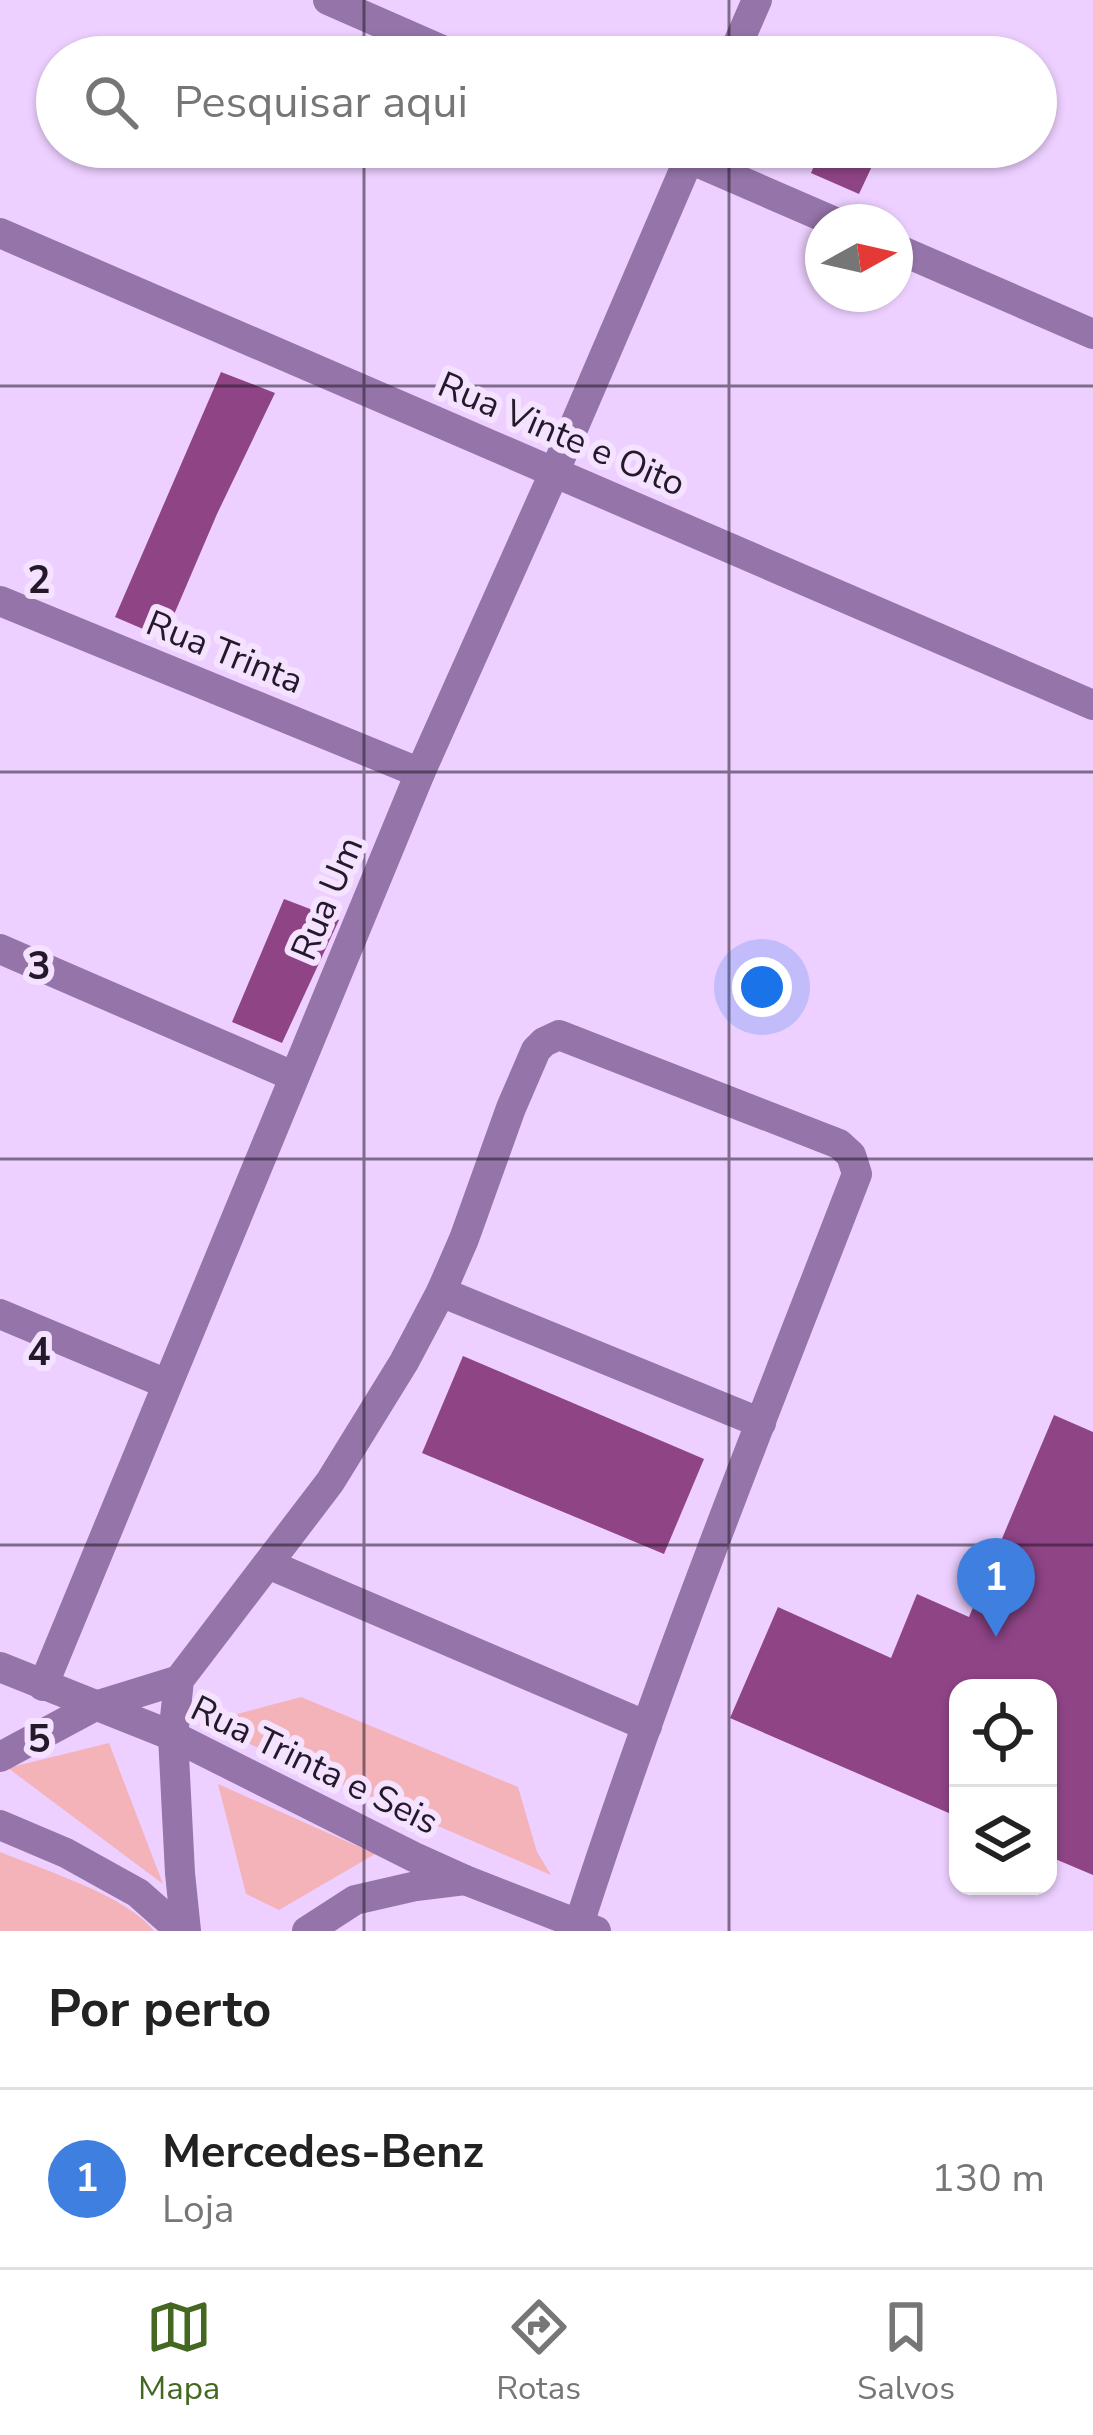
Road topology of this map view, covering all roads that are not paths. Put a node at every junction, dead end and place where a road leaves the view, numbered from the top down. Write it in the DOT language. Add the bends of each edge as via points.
graph roads {
  1 [pos="328,0"];
  2 [pos="757,0"];
  3 [pos="410,36"];
  4 [pos="741,36"];
  5 [pos="675,168"];
  6 [pos="719,168"];
  7 [pos="805,208"];
  8 [pos="0,233"];
  9 [pos="913,256"];
  10 [pos="1093,334"];
  11 [pos="554,472"];
  12 [pos="0,601"];
  13 [pos="1093,705"];
  14 [pos="420,773"];
  15 [pos="0,949"];
  16 [pos="293,1076"];
  17 [pos="441,1292"];
  18 [pos="0,1314"];
  19 [pos="167,1384"];
  20 [pos="761,1424"];
  21 [pos="268,1564"];
  22 [pos="0,1667"];
  23 [pos="179,1680"];
  24 [pos="44,1686"];
  25 [pos="95,1706"];
  26 [pos="647,1726"];
  27 [pos="173,1736"];
  28 [pos="0,1757"];
  29 [pos="0,1825"];
  30 [pos="465,1880"];
  31 [pos="588,1927"];
  32 [pos="184,1931"];
  33 [pos="307,1931"];
  1 -- 3 [label="street"];
  2 -- 4 [label="street"];
  5 -- 11 [label="street, Rua Um"];
  6 -- 7 [label="street"];
  8 -- 11 [label="street, Rua Vinte e Oito"];
  9 -- 10 [label="street"];
  11 -- 13 [label="street, Rua Vinte e Oito"];
  11 -- 14 [label="street, Rua Um"];
  12 -- 14 [label="street, Rua Trinta"];
  14 -- 16 [label="street, Rua Um"];
  15 -- 16 [label="street"];
  16 -- 19 [label="street, Rua Um"];
  17 -- 20 [label="street"];
  17 -- 20 [label="street" via="536,1050 559,1035 839,1144 857,1174"];
  17 -- 21 [label="street" via="330,1482"];
  18 -- 19 [label="street"];
  19 -- 24 [label="street, Rua Um"];
  20 -- 26 [label="street"];
  21 -- 23 [label="street"];
  21 -- 26 [label="street"];
  22 -- 24 [label="street, Rua Trinta e Seis"];
  23 -- 25 [label="street"];
  23 -- 27 [label="street"];
  24 -- 25 [label="street, Rua Trinta e Seis"];
  25 -- 27 [label="street, Rua Trinta e Seis"];
  25 -- 28 [label="street"];
  26 -- 31 [label="street"];
  27 -- 30 [label="street, Rua Trinta e Seis"];
  27 -- 32 [label="street"];
  29 -- 32 [label="street" via="138,1894"];
  30 -- 31 [label="street, Rua Trinta e Seis"];
  30 -- 33 [label="street" via="356,1900"];
}
